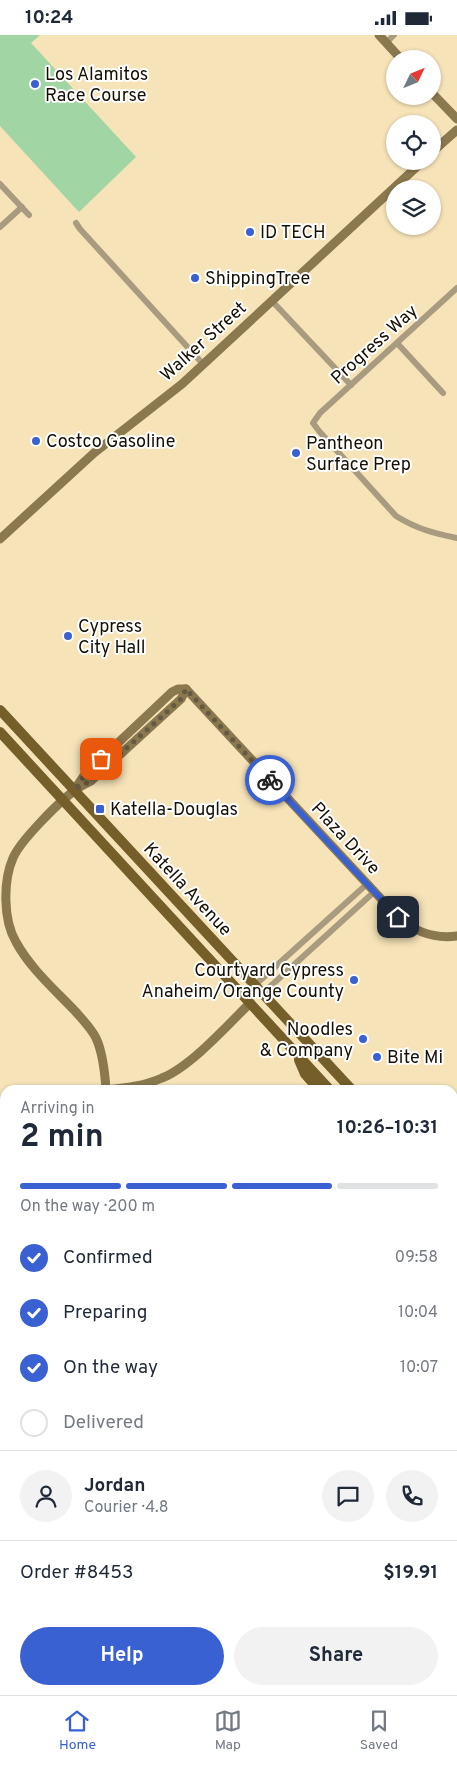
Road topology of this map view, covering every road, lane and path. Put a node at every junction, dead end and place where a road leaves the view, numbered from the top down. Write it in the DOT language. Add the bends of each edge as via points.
graph roads {
  1 [pos="379,35"];
  2 [pos="394,35"];
  3 [pos="386,43"];
  4 [pos="393,50"];
  5 [pos="441,102"];
  6 [pos="457,119"];
  7 [pos="457,130"];
  8 [pos="441,144"];
  9 [pos="413,170"];
  10 [pos="0,184"];
  11 [pos="22,207"];
  12 [pos="29,215"];
  13 [pos="76,223"];
  14 [pos="0,227"];
  15 [pos="457,288"];
  16 [pos="272,301"];
  17 [pos="398,343"];
  18 [pos="203,364"];
  19 [pos="351,385"];
  20 [pos="443,393"];
  21 [pos="457,538"];
  22 [pos="0,539"];
  23 [pos="0,710"];
  24 [pos="0,732"];
  25 [pos="75,790"];
  26 [pos="63,801"];
  27 [pos="367,884"];
  28 [pos="374,892"];
  29 [pos="457,936"];
  30 [pos="259,989"];
  31 [pos="239,991"];
  32 [pos="250,1003"];
  33 [pos="277,1009"];
  34 [pos="294,1051"];
  35 [pos="105,1085"];
  36 [pos="142,1085"];
  37 [pos="315,1085"];
  38 [pos="325,1085"];
  39 [pos="347,1085"];
  1 -- 3 [label="street"];
  2 -- 3 [label="street"];
  3 -- 4 [label="street"];
  5 -- 6 [label="street"];
  7 -- 8 [label="street"];
  9 -- 16 [label="street, Walker Street"];
  10 -- 11 [label="street"];
  11 -- 12 [label="street"];
  11 -- 14 [label="street"];
  13 -- 18 [label="street"];
  15 -- 17 [label="street, Progress Way"];
  16 -- 18 [label="street, Walker Street"];
  16 -- 19 [label="street"];
  17 -- 19 [label="street, Progress Way"];
  17 -- 20 [label="street"];
  18 -- 22 [label="street, Walker Street" via="94,453"];
  19 -- 21 [label="street, Progress Way" via="313,423 396,516 426,532"];
  23 -- 25 [label="main road, Katella Avenue"];
  24 -- 26 [label="main road, Katella Avenue"];
  25 -- 26 [label="street"];
  25 -- 27 [label="street, Plaza Drive" via="90,781 157,721 181,699 186,689"];
  25 -- 30 [label="main road, Katella Avenue"];
  26 -- 31 [label="main road, Katella Avenue"];
  26 -- 35 [label="street" via="13,857 6,901 15,941 25,957 96,1037"];
  27 -- 28 [label="street, Plaza Drive"];
  27 -- 30 [label="street"];
  28 -- 29 [label="street, Plaza Drive" via="398,917 419,932 446,938"];
  28 -- 30 [label="street"];
  30 -- 31 [label="main road" via="256,996"];
  30 -- 33 [label="main road, Katella Avenue"];
  31 -- 32 [label="main road, Katella Avenue"];
  32 -- 33 [label="main road"];
  32 -- 34 [label="main road, Katella Avenue"];
  32 -- 36 [label="street" via="173,1073"];
  33 -- 39 [label="main road, Katella Avenue"];
  34 -- 37 [label="main road" via="305,1074"];
  34 -- 38 [label="main road, Katella Avenue"];
}
